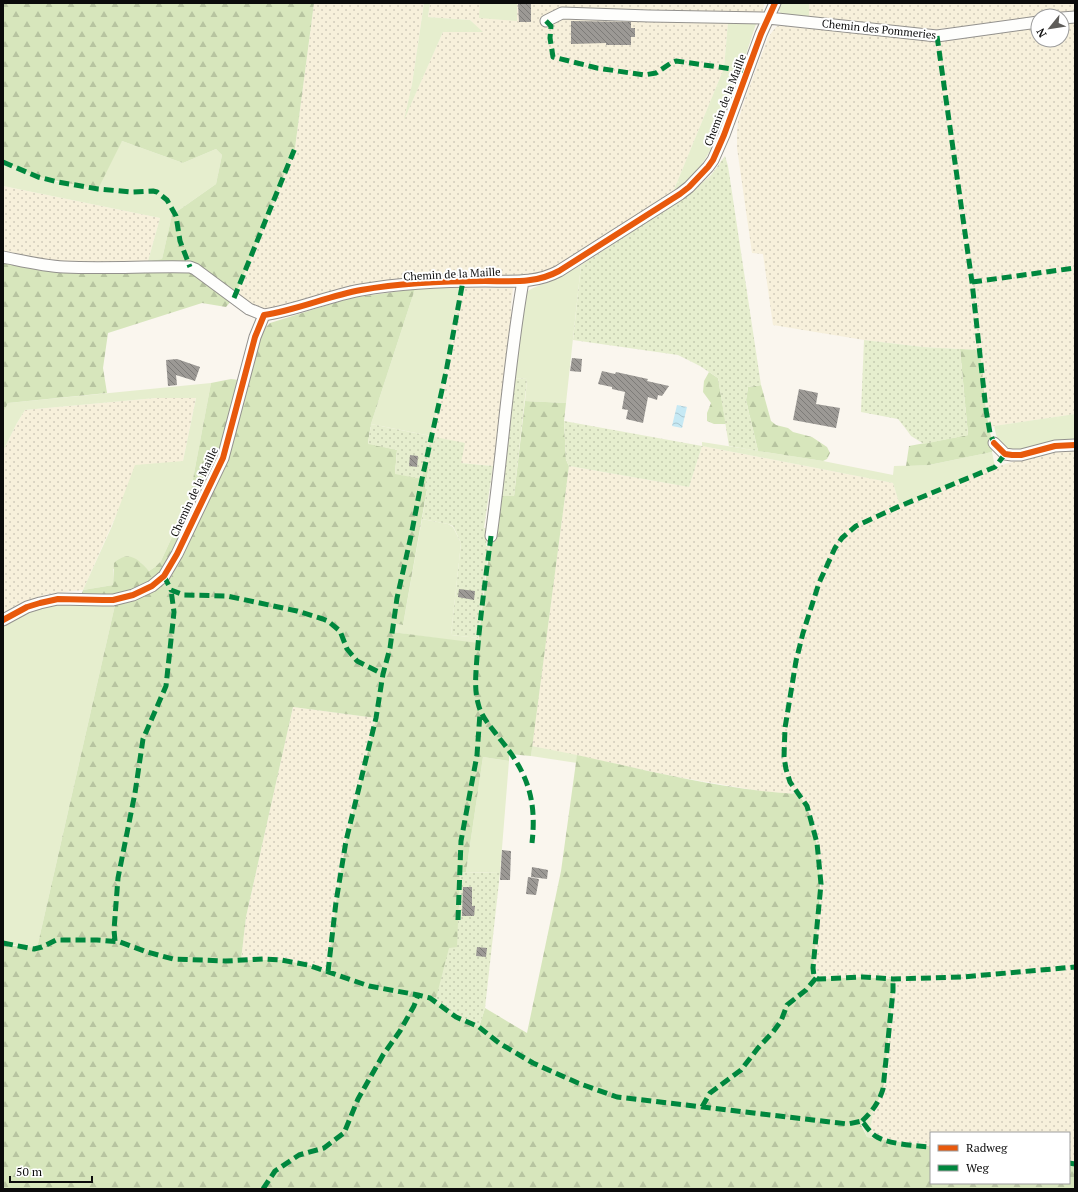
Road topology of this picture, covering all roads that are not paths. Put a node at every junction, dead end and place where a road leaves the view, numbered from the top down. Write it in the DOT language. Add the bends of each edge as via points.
graph roads {
  1 [pos="775,3"];
  2 [pos="768,18"];
  3 [pos="546,21"];
  4 [pos="1030,23"];
  5 [pos="3,257"];
  6 [pos="523,281"];
  7 [pos="264,315"];
  8 [pos="994,443"];
  9 [pos="1075,445"];
  10 [pos="491,536"];
  11 [pos="3,620"];
  1 -- 2 [label="street, Chemin de la Maille"];
  2 -- 3 [label="street, Chemin des Pommeries" via="562,13"];
  2 -- 4 [label="street, Chemin des Pommeries" via="937,36"];
  2 -- 6 [label="street, Chemin de la Maille" via="724,135 702,174 680,194 559,271 539,279"];
  5 -- 7 [label="street" via="64,267 190,267 249,308"];
  6 -- 7 [label="street, Chemin de la Maille" via="463,281 362,290"];
  6 -- 10 [label="street" via="516,319"];
  7 -- 11 [label="street, Chemin de la Maille" via="255,337 223,458 164,576 147,589 128,597 103,600 58,599 27,607"];
  8 -- 9 [label="street" via="1005,454 1012,455 1055,446"];
}
